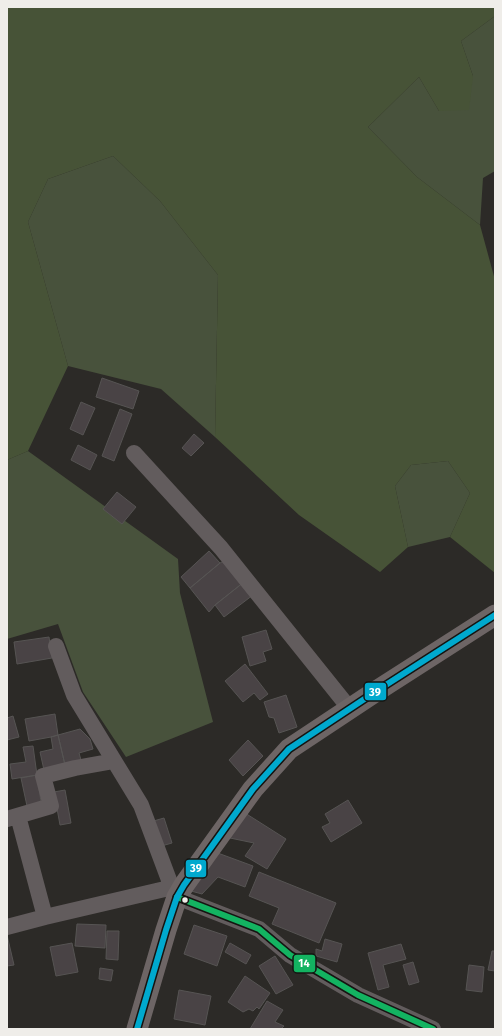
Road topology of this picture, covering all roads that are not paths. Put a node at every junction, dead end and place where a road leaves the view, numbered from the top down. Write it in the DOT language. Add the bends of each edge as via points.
graph roads {
  1 [pos="134,454"];
  2 [pos="495,615"];
  3 [pos="56,646"];
  4 [pos="350,709"];
  5 [pos="114,761"];
  6 [pos="13,818"];
  7 [pos="178,890"];
  8 [pos="45,917"];
  9 [pos="7,927"];
  10 [pos="137,1029"];
  11 [pos="433,1029"];
  1 -- 4 [label="street" via="221,548"];
  2 -- 4 [label="main road"];
  3 -- 5 [label="street" via="74,695"];
  4 -- 7 [label="main road" via="289,749 253,789"];
  5 -- 6 [label="street" via="43,776 52,806"];
  5 -- 7 [label="street" via="141,805"];
  6 -- 8 [label="street"];
  7 -- 8 [label="street"];
  7 -- 10 [label="main road"];
  7 -- 11 [label="street" via="259,929 290,955 358,995"];
  8 -- 9 [label="street"];
}
